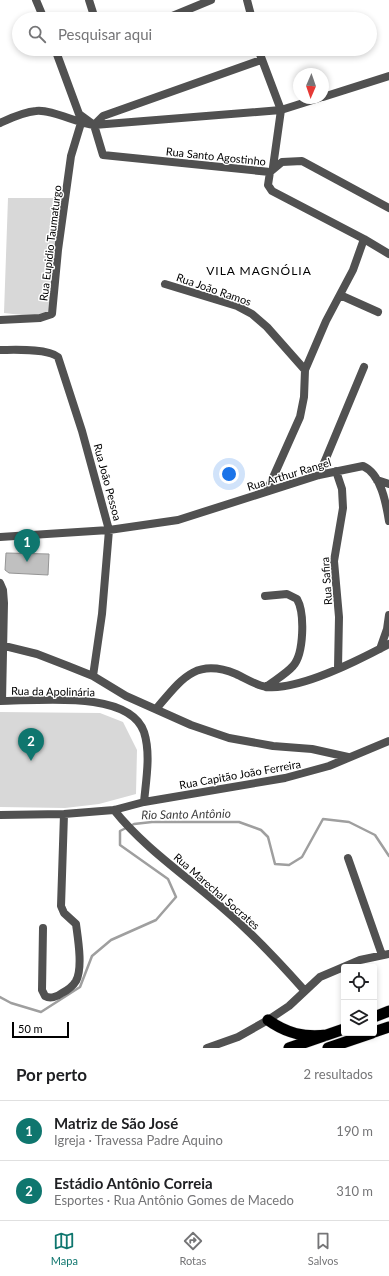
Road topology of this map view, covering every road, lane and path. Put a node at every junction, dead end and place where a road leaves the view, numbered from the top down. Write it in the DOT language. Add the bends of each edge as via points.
graph roads {
  1 [pos="36,0"];
  2 [pos="88,0"];
  3 [pos="211,0"];
  4 [pos="247,0"];
  5 [pos="41,12"];
  6 [pos="92,12"];
  7 [pos="183,12"];
  8 [pos="250,12"];
  9 [pos="58,56"];
  10 [pos="260,56"];
  11 [pos="261,60"];
  12 [pos="389,76"];
  13 [pos="329,95"];
  14 [pos="300,104"];
  15 [pos="281,110"];
  16 [pos="0,123"];
  17 [pos="81,123"];
  18 [pos="94,125"];
  19 [pos="271,170"];
  20 [pos="389,208"];
  21 [pos="364,239"];
  22 [pos="389,254"];
  23 [pos="165,284"];
  24 [pos="340,295"];
  25 [pos="378,312"];
  26 [pos="0,320"];
  27 [pos="0,350"];
  28 [pos="364,367"];
  29 [pos="305,370"];
  30 [pos="336,471"];
  31 [pos="319,475"];
  32 [pos="377,480"];
  33 [pos="389,484"];
  34 [pos="267,491"];
  35 [pos="389,521"];
  36 [pos="109,530"];
  37 [pos="0,537"];
  38 [pos="0,584"];
  39 [pos="265,596"];
  40 [pos="389,615"];
  41 [pos="389,644"];
  42 [pos="2,645"];
  43 [pos="380,649"];
  44 [pos="338,668"];
  45 [pos="93,676"];
  46 [pos="266,687"];
  47 [pos="1,701"];
  48 [pos="156,709"];
  49 [pos="389,741"];
  50 [pos="348,757"];
  51 [pos="144,802"];
  52 [pos="114,810"];
  53 [pos="64,814"];
  54 [pos="0,815"];
  55 [pos="348,858"];
  56 [pos="43,928"];
  57 [pos="386,955"];
  58 [pos="304,990"];
  59 [pos="389,1011"];
  60 [pos="377,1016"];
  61 [pos="268,1020"];
  62 [pos="389,1027"];
  63 [pos="341,1030"];
  64 [pos="377,1032"];
  65 [pos="327,1035"];
  66 [pos="364,1036"];
  67 [pos="207,1048"];
  68 [pos="289,1048"];
  69 [pos="328,1048"];
  1 -- 5 [label="street"];
  2 -- 6 [label="street"];
  3 -- 7 [label="street"];
  4 -- 8 [label="street"];
  9 -- 18 [label="street" via="79,114"];
  10 -- 11 [label="street"];
  11 -- 15 [label="street"];
  11 -- 18 [label="street" via="103,116"];
  12 -- 13 [label="street"];
  14 -- 15 [label="street"];
  15 -- 18 [label="street"];
  15 -- 19 [label="street"];
  16 -- 17 [label="street" via="37,110"];
  17 -- 18 [label="street"];
  17 -- 26 [label="street, Rua Eupidio Taumaturgo" via="71,156 58,250 53,312 40,318"];
  18 -- 19 [label="street, Rua Santo Agostinho" via="103,156"];
  19 -- 20 [label="street" via="282,162 302,161"];
  19 -- 21 [label="street, Rua Santo Agostinho" via="268,186 272,191"];
  21 -- 22 [label="street, Rua Santo Agostinho"];
  21 -- 24 [label="street" via="353,270"];
  23 -- 29 [label="street, Rua João Ramos" via="237,306 252,314"];
  24 -- 25 [label="street"];
  24 -- 29 [label="street"];
  27 -- 36 [label="street, Rua João Pessoa" via="54,354 58,357 82,431"];
  28 -- 31 [label="street"];
  29 -- 34 [label="street" via="300,417"];
  30 -- 31 [label="street, Rua Arthur Rangel"];
  30 -- 32 [label="street, Rua Arthur Rangel" via="363,466 368,468"];
  30 -- 44 [label="street, Rua Safira" via="342,489 343,508 334,561 338,599"];
  31 -- 34 [label="street, Rua Arthur Rangel"];
  32 -- 33 [label="street"];
  32 -- 35 [label="street"];
  34 -- 36 [label="street, Rua Arthur Rangel" via="178,520"];
  36 -- 37 [label="street, Rua Arthur Rangel"];
  36 -- 45 [label="street, Rua João Pessoa" via="102,614"];
  38 -- 42 [label="street" via="4,594"];
  39 -- 46 [label="street" via="282,594 297,599 302,631 297,660"];
  40 -- 43 [label="street"];
  41 -- 43 [label="street"];
  42 -- 45 [label="street" via="37,654"];
  42 -- 47 [label="street"];
  43 -- 44 [label="street"];
  44 -- 46 [label="street" via="304,682"];
  45 -- 48 [label="street" via="126,696"];
  46 -- 48 [label="street" via="228,671 213,667 200,668 185,678"];
  47 -- 51 [label="street, Rua da Apolinária" via="87,701 105,703 127,712 144,731 147,745"];
  48 -- 50 [label="street" via="235,740 312,749"];
  49 -- 50 [label="street, Rua Capitão João Ferreira"];
  50 -- 51 [label="street, Rua Capitão João Ferreira" via="329,766 285,778"];
  51 -- 52 [label="street, Rua Capitão João Ferreira"];
  52 -- 53 [label="street, Rua Capitão João Ferreira"];
  52 -- 58 [label="street, Rua Marechal Socrates" via="135,834 226,910 275,957"];
  53 -- 54 [label="street, Rua Capitão João Ferreira"];
  53 -- 56 [label="street" via="61,906 64,913 76,924 80,972 69,989 50,998 45,996 42,990"];
  55 -- 57 [label="street"];
  57 -- 58 [label="street" via="360,960 339,968 320,977"];
  58 -- 61 [label="street" via="289,1006"];
  59 -- 60 [label="highway"];
  61 -- 65 [label="highway" via="298,1035"];
  61 -- 67 [label="street" via="238,1037"];
  62 -- 64 [label="highway"];
  63 -- 65 [label="highway"];
  65 -- 68 [label="highway"];
  66 -- 69 [label="highway"];
}
